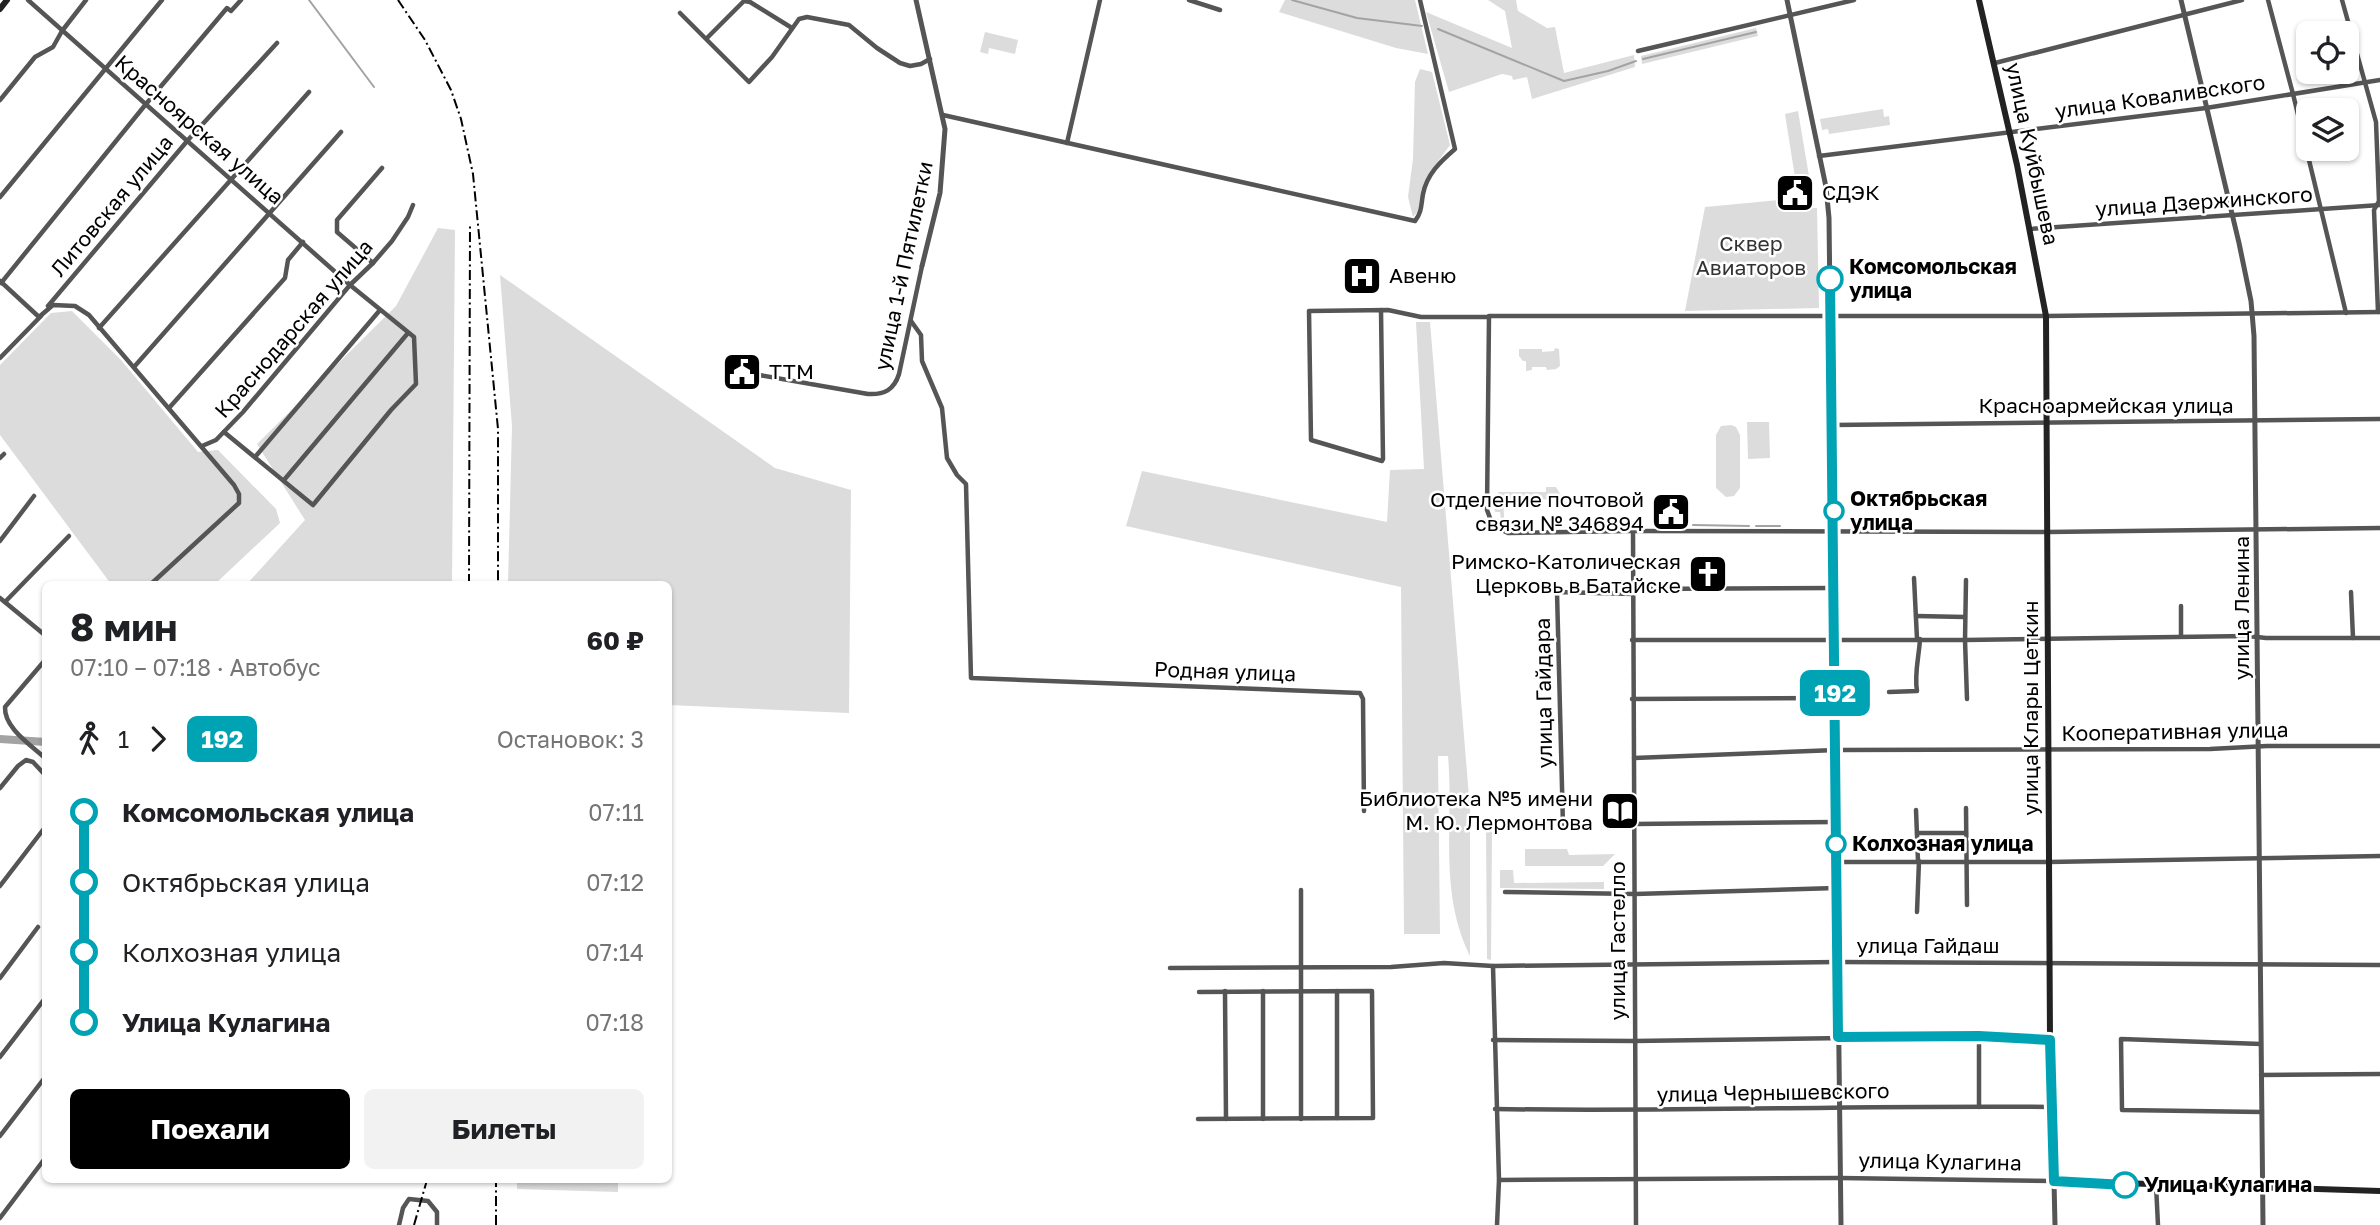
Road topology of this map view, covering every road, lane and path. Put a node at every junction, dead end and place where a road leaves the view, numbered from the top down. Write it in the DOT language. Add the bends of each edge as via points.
graph roads {
  1 [pos="7,0"];
  2 [pos="27,0"];
  3 [pos="86,0"];
  4 [pos="162,0"];
  5 [pos="241,0"];
  6 [pos="916,0"];
  7 [pos="1100,0"];
  8 [pos="1189,0"];
  9 [pos="1420,0"];
  10 [pos="1787,0"];
  11 [pos="1854,0"];
  12 [pos="1979,0"];
  13 [pos="2181,0"];
  14 [pos="2242,0"];
  15 [pos="2268,0"];
  16 [pos="2342,0"];
  17 [pos="0,9"];
  18 [pos="1220,10"];
  19 [pos="680,13"];
  20 [pos="1790,15"];
  21 [pos="2185,15"];
  22 [pos="792,28"];
  23 [pos="62,31"];
  24 [pos="706,38"];
  25 [pos="277,43"];
  26 [pos="1638,51"];
  27 [pos="930,59"];
  28 [pos="1995,63"];
  29 [pos="106,69"];
  30 [pos="2380,80"];
  31 [pos="2365,82"];
  32 [pos="309,92"];
  33 [pos="2293,94"];
  34 [pos="0,100"];
  35 [pos="146,104"];
  36 [pos="2207,108"];
  37 [pos="943,115"];
  38 [pos="341,132"];
  39 [pos="2010,133"];
  40 [pos="188,141"];
  41 [pos="1067,143"];
  42 [pos="1819,156"];
  43 [pos="382,168"];
  44 [pos="231,178"];
  45 [pos="0,197"];
  46 [pos="412,205"];
  47 [pos="2378,205"];
  48 [pos="2321,210"];
  49 [pos="270,212"];
  50 [pos="2232,215"];
  51 [pos="2030,229"];
  52 [pos="303,242"];
  53 [pos="373,263"];
  54 [pos="922,265"];
  55 [pos="0,283"];
  56 [pos="350,285"];
  57 [pos="380,310"];
  58 [pos="1381,310"];
  59 [pos="2379,312"];
  60 [pos="2346,313"];
  61 [pos="2253,314"];
  62 [pos="2046,316"];
  63 [pos="39,317"];
  64 [pos="1489,317"];
  65 [pos="1830,317"];
  66 [pos="911,321"];
  67 [pos="99,328"];
  68 [pos="408,333"];
  69 [pos="0,358"];
  70 [pos="134,367"];
  71 [pos="742,372"];
  72 [pos="169,408"];
  73 [pos="2380,419"];
  74 [pos="2256,421"];
  75 [pos="2048,422"];
  76 [pos="1833,425"];
  77 [pos="224,432"];
  78 [pos="202,446"];
  79 [pos="255,457"];
  80 [pos="284,480"];
  81 [pos="34,496"];
  82 [pos="2380,528"];
  83 [pos="2257,530"];
  84 [pos="1633,531"];
  85 [pos="1834,532"];
  86 [pos="2048,532"];
  87 [pos="69,536"];
  88 [pos="0,541"];
  89 [pos="1914,578"];
  90 [pos="1966,580"];
  91 [pos="154,581"];
  92 [pos="1835,588"];
  93 [pos="1632,591"];
  94 [pos="2351,592"];
  95 [pos="2,600"];
  96 [pos="2181,606"];
  97 [pos="1916,616"];
  98 [pos="1965,617"];
  99 [pos="42,633"];
  100 [pos="2181,636"];
  101 [pos="2258,637"];
  102 [pos="2049,638"];
  103 [pos="2353,638"];
  104 [pos="2380,638"];
  105 [pos="1919,639"];
  106 [pos="1632,640"];
  107 [pos="1835,640"];
  108 [pos="1965,640"];
  109 [pos="42,664"];
  110 [pos="1889,692"];
  111 [pos="1835,698"];
  112 [pos="1632,699"];
  113 [pos="1967,699"];
  114 [pos="2380,746"];
  115 [pos="2258,747"];
  116 [pos="2049,749"];
  117 [pos="1836,750"];
  118 [pos="42,755"];
  119 [pos="1634,758"];
  120 [pos="42,772"];
  121 [pos="0,788"];
  122 [pos="1966,808"];
  123 [pos="1916,810"];
  124 [pos="1364,811"];
  125 [pos="1836,822"];
  126 [pos="1634,824"];
  127 [pos="1563,826"];
  128 [pos="42,831"];
  129 [pos="1917,833"];
  130 [pos="1966,833"];
  131 [pos="2380,856"];
  132 [pos="2259,857"];
  133 [pos="1966,860"];
  134 [pos="1919,861"];
  135 [pos="1836,862"];
  136 [pos="2049,862"];
  137 [pos="0,886"];
  138 [pos="1836,888"];
  139 [pos="1301,890"];
  140 [pos="1506,892"];
  141 [pos="1634,894"];
  142 [pos="1967,905"];
  143 [pos="1917,912"];
  144 [pos="38,927"];
  145 [pos="1837,962"];
  146 [pos="1635,963"];
  147 [pos="2050,963"];
  148 [pos="2260,965"];
  149 [pos="2380,965"];
  150 [pos="1493,966"];
  151 [pos="1170,968"];
  152 [pos="1300,968"];
  153 [pos="0,978"];
  154 [pos="1262,991"];
  155 [pos="1300,991"];
  156 [pos="1337,991"];
  157 [pos="1199,992"];
  158 [pos="1225,992"];
  159 [pos="42,1001"];
  160 [pos="1979,1036"];
  161 [pos="1838,1037"];
  162 [pos="1493,1040"];
  163 [pos="2050,1040"];
  164 [pos="1634,1041"];
  165 [pos="2261,1044"];
  166 [pos="0,1058"];
  167 [pos="2261,1074"];
  168 [pos="2380,1074"];
  169 [pos="42,1081"];
  170 [pos="1840,1107"];
  171 [pos="1979,1107"];
  172 [pos="2051,1107"];
  173 [pos="1495,1109"];
  174 [pos="1635,1111"];
  175 [pos="2262,1112"];
  176 [pos="1337,1118"];
  177 [pos="1198,1119"];
  178 [pos="1226,1119"];
  179 [pos="1263,1119"];
  180 [pos="1301,1119"];
  181 [pos="0,1136"];
  182 [pos="42,1162"];
  183 [pos="1840,1178"];
  184 [pos="1635,1179"];
  185 [pos="1499,1180"];
  186 [pos="2054,1181"];
  187 [pos="2156,1185"];
  188 [pos="2262,1186"];
  189 [pos="2380,1191"];
  190 [pos="0,1218"];
  191 [pos="399,1225"];
  192 [pos="437,1225"];
  193 [pos="1497,1225"];
  194 [pos="1636,1225"];
  195 [pos="1841,1225"];
  196 [pos="2054,1225"];
  197 [pos="2158,1225"];
  198 [pos="2263,1225"];
  1 -- 17 [label="main road"];
  2 -- 23 [label="street, Красноярская улица"];
  3 -- 23 [label="street"];
  4 -- 29 [label="street"];
  5 -- 35 [label="street" via="231,11 226,8"];
  6 -- 27 [label="street, улица 1-й Пятилетки"];
  7 -- 41 [label="street"];
  8 -- 18 [label="street"];
  9 -- 41 [label="street" via="1455,149 1432,171 1415,221"];
  10 -- 20 [label="street"];
  11 -- 20 [label="street"];
  12 -- 28 [label="main road, улица Куйбышева"];
  13 -- 21 [label="street, улица Ленина"];
  14 -- 21 [label="street"];
  15 -- 33 [label="street"];
  16 -- 31 [label="street"];
  19 -- 24 [label="street"];
  20 -- 26 [label="street"];
  20 -- 42 [label="street"];
  21 -- 28 [label="street"];
  21 -- 36 [label="street, улица Ленина"];
  22 -- 24 [label="street" via="744,1"];
  22 -- 24 [label="street" via="749,82"];
  22 -- 27 [label="street" via="807,17 849,25 900,63 910,66"];
  23 -- 29 [label="street, Красноярская улица"];
  23 -- 34 [label="street" via="53,47 35,57"];
  25 -- 40 [label="street, Литовская улица"];
  27 -- 37 [label="street, улица 1-й Пятилетки"];
  28 -- 39 [label="main road, улица Куйбышева"];
  29 -- 35 [label="street, Красноярская улица"];
  29 -- 45 [label="street"];
  30 -- 31 [label="street, улица Коваливского"];
  31 -- 33 [label="street, улица Коваливского"];
  31 -- 47 [label="street" via="2377,131"];
  32 -- 44 [label="street"];
  33 -- 36 [label="street, улица Коваливского"];
  33 -- 48 [label="street"];
  35 -- 40 [label="street, Красноярская улица"];
  35 -- 55 [label="street"];
  36 -- 39 [label="street, улица Коваливского"];
  36 -- 50 [label="street, улица Ленина"];
  37 -- 41 [label="street"];
  37 -- 54 [label="street, улица 1-й Пятилетки" via="940,193"];
  38 -- 49 [label="street"];
  39 -- 42 [label="street, улица Коваливского"];
  39 -- 51 [label="main road, улица Куйбышева"];
  40 -- 44 [label="street, Красноярская улица"];
  40 -- 63 [label="street, Литовская улица"];
  42 -- 65 [label="street" via="1829,202"];
  43 -- 53 [label="street" via="337,220 337,232"];
  44 -- 49 [label="street, Красноярская улица"];
  44 -- 67 [label="street"];
  46 -- 53 [label="street, Краснодарская улица"];
  47 -- 48 [label="street, улица Дзержинского"];
  47 -- 59 [label="street" via="2374,210"];
  48 -- 50 [label="street, улица Дзержинского"];
  48 -- 60 [label="street"];
  49 -- 52 [label="street, Красноярская улица"];
  49 -- 70 [label="street"];
  50 -- 51 [label="street, улица Дзержинского"];
  50 -- 61 [label="street, улица Ленина"];
  51 -- 62 [label="main road, улица Куйбышева"];
  52 -- 56 [label="street, Красноярская улица"];
  52 -- 72 [label="street" via="288,260 285,278"];
  53 -- 56 [label="street, Краснодарская улица"];
  54 -- 66 [label="street, улица 1-й Пятилетки"];
  55 -- 63 [label="street"];
  56 -- 57 [label="street, Красноярская улица"];
  56 -- 77 [label="street, Краснодарская улица"];
  57 -- 68 [label="street, Красноярская улица"];
  57 -- 79 [label="street"];
  58 -- 58 [label="street" via="1383,460 1382,461 1311,440 1309,311"];
  58 -- 64 [label="street" via="1419,317"];
  59 -- 60 [label="street"];
  60 -- 61 [label="street"];
  61 -- 62 [label="street"];
  61 -- 74 [label="street, улица Ленина"];
  62 -- 65 [label="street"];
  62 -- 75 [label="main road, улица Клары Цеткин"];
  63 -- 67 [label="street" via="53,305 75,306"];
  63 -- 69 [label="street, Литовская улица"];
  64 -- 65 [label="street"];
  64 -- 84 [label="street" via="1486,510 1493,526 1508,533"];
  65 -- 76 [label="street"];
  66 -- 71 [label="street, улица 1-й Пятилетки" via="896,383 877,394"];
  66 -- 124 [label="street, Родная улица" via="921,335 922,361 942,408 947,458 966,484 971,678 1360,693"];
  67 -- 70 [label="street"];
  68 -- 80 [label="street"];
  68 -- 80 [label="street, Красноярская улица" via="414,337 416,384 313,505"];
  70 -- 72 [label="street"];
  72 -- 78 [label="street"];
  73 -- 74 [label="street, Красноармейская улица"];
  74 -- 75 [label="street, Красноармейская улица"];
  74 -- 83 [label="street, улица Ленина"];
  75 -- 76 [label="street, Красноармейская улица"];
  75 -- 86 [label="main road, улица Клары Цеткин"];
  76 -- 85 [label="street"];
  77 -- 78 [label="street, Краснодарская улица"];
  77 -- 79 [label="street"];
  78 -- 91 [label="street" via="234,485 239,503"];
  79 -- 80 [label="street"];
  81 -- 88 [label="street"];
  82 -- 83 [label="street"];
  83 -- 86 [label="street"];
  83 -- 101 [label="street, улица Ленина"];
  84 -- 85 [label="street"];
  84 -- 93 [label="street, улица Гастелло"];
  85 -- 86 [label="street"];
  85 -- 92 [label="street"];
  86 -- 102 [label="main road, улица Клары Цеткин"];
  87 -- 95 [label="street"];
  89 -- 97 [label="street"];
  90 -- 98 [label="street"];
  92 -- 93 [label="street"];
  92 -- 107 [label="street"];
  93 -- 106 [label="street, улица Гастелло"];
  93 -- 127 [label="street, улица Гайдара" via="1557,592"];
  94 -- 103 [label="street"];
  95 -- 99 [label="street"];
  96 -- 100 [label="street"];
  97 -- 98 [label="street"];
  97 -- 105 [label="street"];
  98 -- 108 [label="street"];
  100 -- 101 [label="street"];
  100 -- 102 [label="street"];
  101 -- 103 [label="street"];
  101 -- 115 [label="street, улица Ленина"];
  102 -- 108 [label="street"];
  102 -- 116 [label="main road, улица Клары Цеткин"];
  103 -- 104 [label="street"];
  105 -- 107 [label="street"];
  105 -- 108 [label="street"];
  105 -- 110 [label="street" via="1917,691"];
  106 -- 107 [label="street"];
  106 -- 112 [label="street, улица Гастелло"];
  107 -- 111 [label="street"];
  108 -- 113 [label="street"];
  109 -- 118 [label="street" via="5,707 9,724"];
  111 -- 112 [label="street"];
  111 -- 117 [label="street"];
  112 -- 119 [label="street, улица Гастелло"];
  114 -- 115 [label="street, Кооперативная улица"];
  115 -- 116 [label="street, Кооперативная улица"];
  115 -- 132 [label="street, улица Ленина"];
  116 -- 117 [label="street, Кооперативная улица"];
  116 -- 136 [label="main road, улица Клары Цеткин"];
  117 -- 119 [label="street, Кооперативная улица"];
  117 -- 125 [label="street"];
  119 -- 126 [label="street, улица Гастелло"];
  120 -- 121 [label="street" via="26,760"];
  122 -- 130 [label="street"];
  123 -- 129 [label="street"];
  125 -- 126 [label="street"];
  125 -- 135 [label="street"];
  126 -- 141 [label="street, улица Гастелло"];
  128 -- 137 [label="street"];
  129 -- 130 [label="street"];
  129 -- 134 [label="street"];
  130 -- 133 [label="street"];
  131 -- 132 [label="street"];
  132 -- 136 [label="street"];
  132 -- 148 [label="street, улица Ленина"];
  133 -- 134 [label="street"];
  133 -- 136 [label="street"];
  133 -- 142 [label="street"];
  134 -- 135 [label="street"];
  134 -- 143 [label="street"];
  135 -- 138 [label="street"];
  136 -- 147 [label="main road, улица Клары Цеткин"];
  138 -- 141 [label="street"];
  138 -- 145 [label="street"];
  139 -- 152 [label="street"];
  140 -- 141 [label="street"];
  141 -- 146 [label="street, улица Гастелло"];
  144 -- 153 [label="street"];
  145 -- 146 [label="street, улица Гайдаш"];
  145 -- 147 [label="street, улица Гайдаш"];
  145 -- 161 [label="street"];
  146 -- 150 [label="street, улица Гайдаш"];
  146 -- 164 [label="street, улица Гастелло"];
  147 -- 148 [label="street, улица Гайдаш"];
  147 -- 163 [label="main road, улица Клары Цеткин"];
  148 -- 149 [label="street, улица Гайдаш"];
  148 -- 165 [label="street, улица Ленина"];
  150 -- 152 [label="street, улица Гайдаш" via="1444,962"];
  150 -- 162 [label="street"];
  151 -- 152 [label="street, улица Гайдаш"];
  152 -- 155 [label="street"];
  154 -- 155 [label="street"];
  154 -- 158 [label="street"];
  154 -- 179 [label="street"];
  155 -- 156 [label="street"];
  155 -- 180 [label="street"];
  156 -- 176 [label="street"];
  156 -- 176 [label="street" via="1372,991 1373,1105 1373,1118"];
  157 -- 158 [label="street"];
  158 -- 178 [label="street"];
  159 -- 166 [label="street"];
  160 -- 161 [label="street"];
  160 -- 163 [label="street"];
  160 -- 171 [label="street"];
  161 -- 164 [label="street"];
  161 -- 170 [label="street"];
  162 -- 164 [label="street"];
  162 -- 173 [label="street"];
  163 -- 172 [label="main road, улица Клары Цеткин"];
  164 -- 174 [label="street, улица Гастелло"];
  165 -- 167 [label="street, улица Ленина"];
  165 -- 175 [label="street" via="2121,1039 2122,1110"];
  167 -- 168 [label="street"];
  167 -- 175 [label="street, улица Ленина"];
  169 -- 181 [label="street"];
  170 -- 171 [label="street, улица Чернышевского"];
  170 -- 174 [label="street, улица Чернышевского"];
  170 -- 183 [label="street"];
  171 -- 172 [label="street, улица Чернышевского"];
  172 -- 186 [label="main road, улица Клары Цеткин"];
  173 -- 174 [label="street, улица Чернышевского"];
  173 -- 185 [label="street"];
  174 -- 184 [label="street, улица Гастелло"];
  175 -- 188 [label="street, улица Ленина"];
  176 -- 180 [label="street"];
  177 -- 178 [label="street"];
  178 -- 179 [label="street"];
  179 -- 180 [label="street"];
  182 -- 190 [label="street"];
  183 -- 184 [label="street, улица Кулагина"];
  183 -- 186 [label="street, улица Кулагина"];
  183 -- 195 [label="street"];
  184 -- 185 [label="street, улица Кулагина"];
  184 -- 194 [label="street, улица Гастелло"];
  185 -- 193 [label="street"];
  186 -- 187 [label="main road, улица Кулагина"];
  186 -- 196 [label="street, улица Клары Цеткин"];
  187 -- 188 [label="main road, улица Кулагина"];
  187 -- 197 [label="street"];
  188 -- 189 [label="main road, улица Кулагина"];
  188 -- 198 [label="street, улица Ленина"];
  191 -- 192 [label="street" via="410,1199 428,1201 436,1212"];
}
